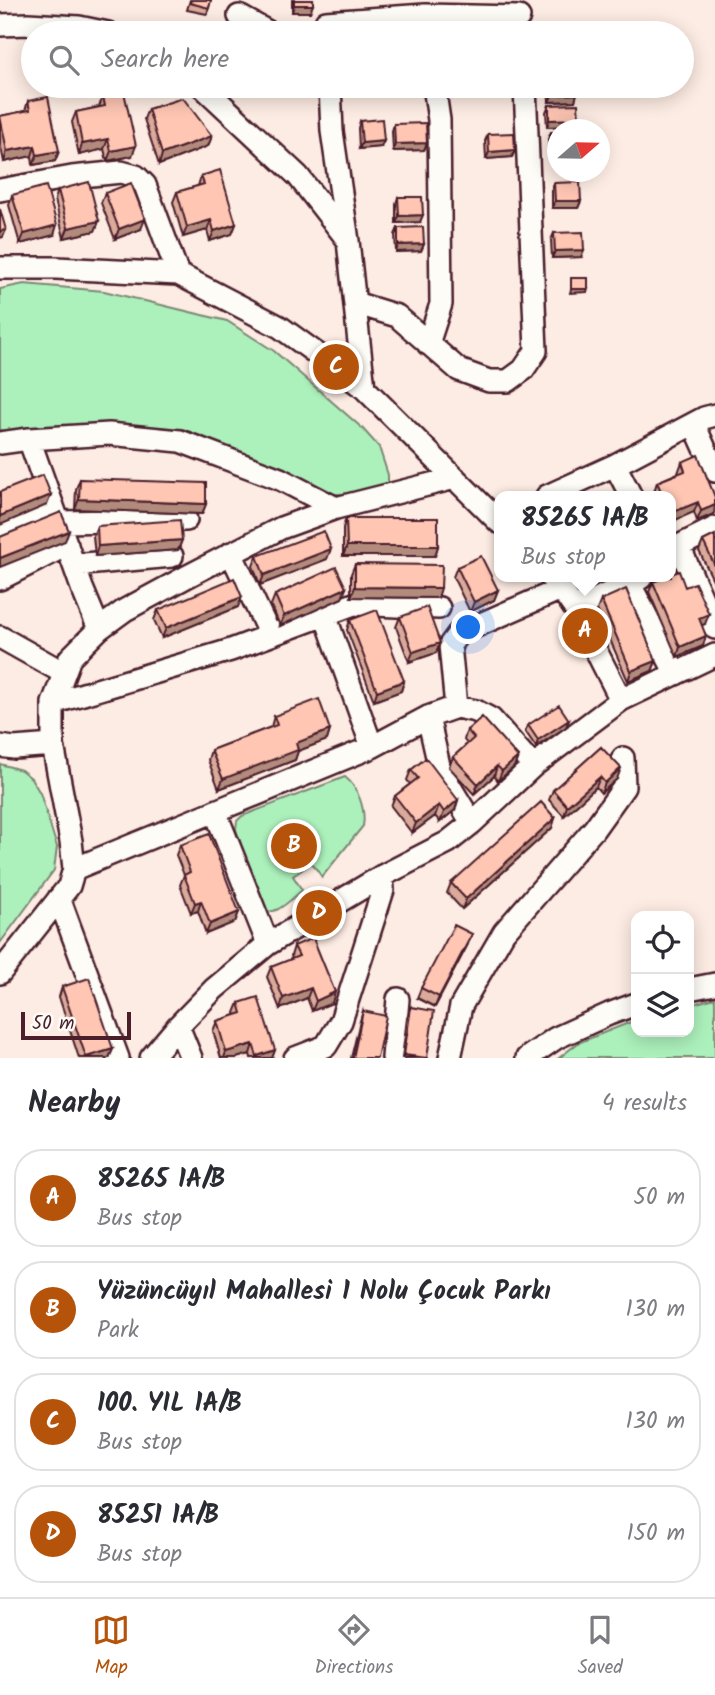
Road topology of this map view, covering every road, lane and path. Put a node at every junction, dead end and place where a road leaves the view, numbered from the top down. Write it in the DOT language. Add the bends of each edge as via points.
graph roads {
  1 [pos="325,0"];
  2 [pos="239,16"];
  3 [pos="426,16"];
  4 [pos="519,17"];
  5 [pos="248,21"];
  6 [pos="326,21"];
  7 [pos="381,21"];
  8 [pos="21,24"];
  9 [pos="0,25"];
  10 [pos="215,98"];
  11 [pos="331,98"];
  12 [pos="436,98"];
  13 [pos="525,98"];
  14 [pos="0,190"];
  15 [pos="348,241"];
  16 [pos="0,268"];
  17 [pos="178,274"];
  18 [pos="355,303"];
  19 [pos="428,344"];
  20 [pos="364,388"];
  21 [pos="715,415"];
  22 [pos="694,424"];
  23 [pos="29,439"];
  24 [pos="0,443"];
  25 [pos="615,466"];
  26 [pos="715,471"];
  27 [pos="455,478"];
  28 [pos="559,491"];
  29 [pos="628,491"];
  30 [pos="336,508"];
  31 [pos="56,514"];
  32 [pos="494,516"];
  33 [pos="186,520"];
  34 [pos="715,528"];
  35 [pos="0,530"];
  36 [pos="67,545"];
  37 [pos="676,549"];
  38 [pos="676,552"];
  39 [pos="231,553"];
  40 [pos="173,556"];
  41 [pos="74,565"];
  42 [pos="0,579"];
  43 [pos="632,582"];
  44 [pos="637,582"];
  45 [pos="556,583"];
  46 [pos="439,608"];
  47 [pos="575,609"];
  48 [pos="325,615"];
  49 [pos="715,628"];
  50 [pos="99,629"];
  51 [pos="270,635"];
  52 [pos="0,636"];
  53 [pos="715,655"];
  54 [pos="64,673"];
  55 [pos="676,674"];
  56 [pos="621,700"];
  57 [pos="53,703"];
  58 [pos="456,707"];
  59 [pos="428,718"];
  60 [pos="53,745"];
  61 [pos="0,746"];
  62 [pos="372,747"];
  63 [pos="623,758"];
  64 [pos="533,766"];
  65 [pos="215,811"];
  66 [pos="472,823"];
  67 [pos="74,869"];
  68 [pos="382,876"];
  69 [pos="59,898"];
  70 [pos="268,944"];
  71 [pos="0,973"];
  72 [pos="715,984"];
  73 [pos="694,988"];
  74 [pos="398,999"];
  75 [pos="631,1006"];
  76 [pos="178,1026"];
  77 [pos="327,1052"];
  78 [pos="118,1058"];
  79 [pos="151,1058"];
  80 [pos="191,1058"];
  81 [pos="295,1058"];
  82 [pos="393,1058"];
  83 [pos="450,1058"];
  84 [pos="527,1058"];
  1 -- 6 [label="street"];
  2 -- 5 [label="street"];
  3 -- 4 [label="street"];
  3 -- 7 [label="street"];
  8 -- 9 [label="street"];
  10 -- 15 [label="street" via="298,176"];
  11 -- 15 [label="street"];
  12 -- 19 [label="street" via="442,304"];
  13 -- 19 [label="street" via="536,351 509,381 489,381 459,370"];
  14 -- 17 [label="street" via="72,177 121,172 136,176 145,185"];
  15 -- 18 [label="street"];
  16 -- 17 [label="street"];
  17 -- 20 [label="street" via="279,327"];
  18 -- 19 [label="street" via="397,316"];
  18 -- 20 [label="street"];
  20 -- 27 [label="street"];
  21 -- 22 [label="street"];
  22 -- 25 [label="street"];
  22 -- 26 [label="street"];
  23 -- 24 [label="street"];
  23 -- 30 [label="street" via="109,434 180,441 280,479"];
  23 -- 31 [label="street"];
  25 -- 28 [label="street"];
  25 -- 29 [label="street"];
  27 -- 30 [label="street"];
  27 -- 32 [label="street"];
  30 -- 39 [label="street"];
  31 -- 33 [label="street"];
  31 -- 35 [label="street"];
  31 -- 36 [label="street"];
  34 -- 37 [label="street"];
  36 -- 41 [label="street"];
  36 -- 42 [label="street"];
  38 -- 49 [label="street"];
  39 -- 50 [label="street"];
  39 -- 51 [label="street"];
  40 -- 41 [label="street"];
  41 -- 50 [label="street"];
  43 -- 47 [label="street"];
  44 -- 55 [label="street"];
  45 -- 47 [label="street"];
  45 -- 58 [label="street" via="458,634 450,645"];
  46 -- 48 [label="street" via="354,604"];
  47 -- 56 [label="street"];
  48 -- 51 [label="street"];
  48 -- 62 [label="street"];
  50 -- 54 [label="street" via="70,658"];
  51 -- 57 [label="street"];
  52 -- 54 [label="street"];
  53 -- 55 [label="street"];
  54 -- 57 [label="street"];
  55 -- 56 [label="street"];
  56 -- 64 [label="street"];
  57 -- 60 [label="street"];
  58 -- 59 [label="street"];
  58 -- 64 [label="street" via="491,719"];
  59 -- 62 [label="street"];
  59 -- 66 [label="street" via="440,770"];
  60 -- 61 [label="street"];
  60 -- 67 [label="street"];
  62 -- 65 [label="street"];
  63 -- 83 [label="street" via="624,787 594,829 504,932 473,984 461,1006"];
  64 -- 66 [label="street"];
  65 -- 67 [label="street"];
  65 -- 70 [label="street"];
  66 -- 68 [label="street" via="448,842"];
  67 -- 69 [label="street"];
  68 -- 70 [label="street"];
  68 -- 77 [label="street" via="383,890"];
  69 -- 71 [label="street"];
  69 -- 78 [label="street"];
  70 -- 76 [label="street"];
  72 -- 73 [label="street"];
  74 -- 82 [label="street"];
  75 -- 84 [label="street" via="556,1038"];
  76 -- 79 [label="street"];
  76 -- 80 [label="street"];
  77 -- 81 [label="street"];
}
